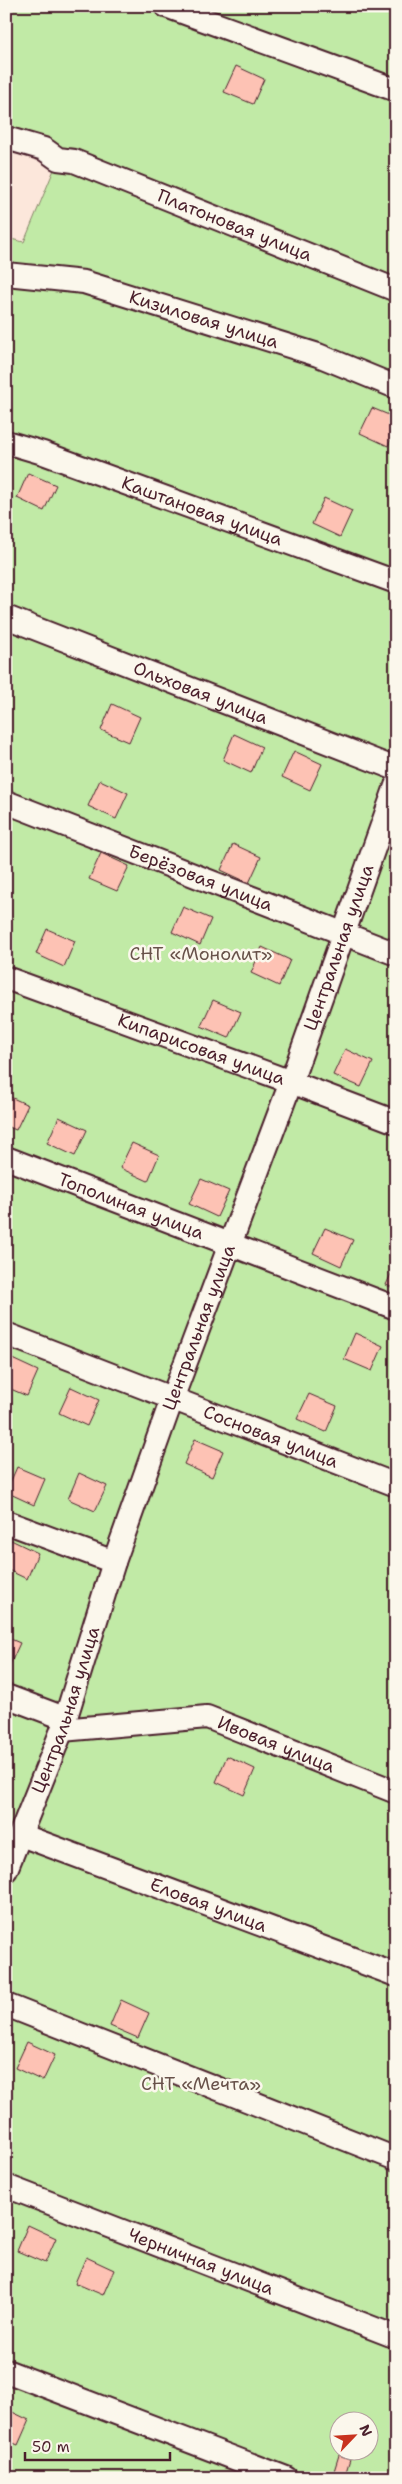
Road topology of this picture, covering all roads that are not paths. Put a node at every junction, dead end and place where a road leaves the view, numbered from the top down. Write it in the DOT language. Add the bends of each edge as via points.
graph roads {
  1 [pos="166,6"];
  2 [pos="396,90"];
  3 [pos="6,138"];
  4 [pos="6,274"];
  5 [pos="396,290"];
  6 [pos="396,387"];
  7 [pos="6,442"];
  8 [pos="396,582"];
  9 [pos="6,617"];
  10 [pos="396,768"];
  11 [pos="396,786"];
  12 [pos="6,802"];
  13 [pos="343,934"];
  14 [pos="396,954"];
  15 [pos="6,978"];
  16 [pos="291,1082"];
  17 [pos="396,1122"];
  18 [pos="6,1158"];
  19 [pos="230,1244"];
  20 [pos="396,1308"];
  21 [pos="6,1334"];
  22 [pos="172,1399"];
  23 [pos="396,1485"];
  24 [pos="6,1522"];
  25 [pos="114,1562"];
  26 [pos="6,1696"];
  27 [pos="63,1724"];
  28 [pos="396,1792"];
  29 [pos="21,1835"];
  30 [pos="6,1870"];
  31 [pos="396,1975"];
  32 [pos="6,2005"];
  33 [pos="396,2160"];
  34 [pos="6,2186"];
  35 [pos="396,2337"];
  36 [pos="6,2371"];
  37 [pos="286,2478"];
  1 -- 2 [label="street"];
  3 -- 5 [label="street, Платоновая улица" via="44,149 58,160 74,161"];
  4 -- 6 [label="street, Кизиловая улица" via="84,282 318,355"];
  7 -- 8 [label="street, Каштановая улица"];
  9 -- 10 [label="street, Ольховая улица"];
  11 -- 13 [label="street, Центральная улица"];
  12 -- 13 [label="street, Берёзовая улица"];
  13 -- 14 [label="street, Берёзовая улица"];
  13 -- 16 [label="street, Центральная улица"];
  15 -- 16 [label="street, Кипарисовая улица"];
  16 -- 17 [label="street, Кипарисовая улица"];
  16 -- 19 [label="street, Центральная улица"];
  18 -- 19 [label="street, Тополиная улица"];
  19 -- 20 [label="street, Тополиная улица"];
  19 -- 22 [label="street, Центральная улица"];
  21 -- 22 [label="street, Сосновая улица"];
  22 -- 23 [label="street, Сосновая улица"];
  22 -- 25 [label="street, Центральная улица"];
  24 -- 25 [label="street"];
  25 -- 27 [label="street, Центральная улица"];
  26 -- 27 [label="street, Ивовая улица"];
  27 -- 28 [label="street, Ивовая улица" via="207,1717"];
  27 -- 29 [label="street, Центральная улица"];
  29 -- 30 [label="street, Центральная улица"];
  29 -- 31 [label="street, Еловая улица"];
  32 -- 33 [label="street"];
  34 -- 35 [label="street, Черничная улица"];
  36 -- 37 [label="street"];
}
